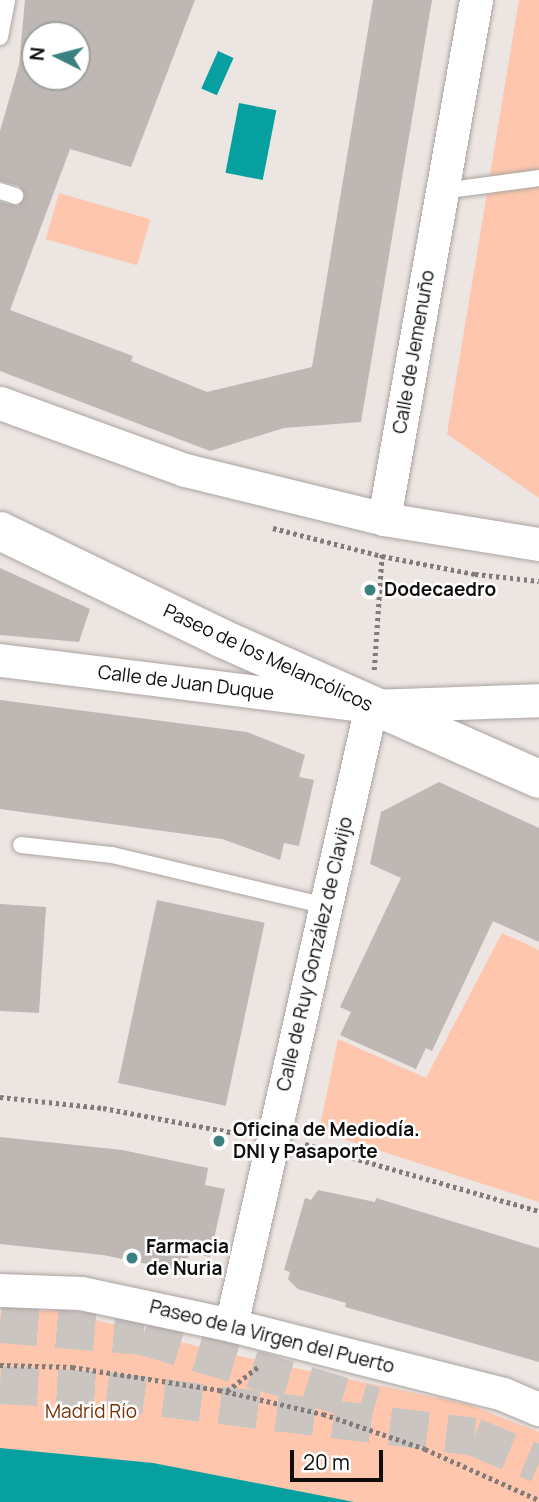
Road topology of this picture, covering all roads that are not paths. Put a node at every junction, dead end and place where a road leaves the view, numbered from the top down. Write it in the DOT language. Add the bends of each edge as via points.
graph roads {
  1 [pos="7,0"];
  2 [pos="476,0"];
  3 [pos="0,37"];
  4 [pos="539,178"];
  5 [pos="442,191"];
  6 [pos="0,403"];
  7 [pos="384,519"];
  8 [pos="0,531"];
  9 [pos="539,544"];
  10 [pos="0,660"];
  11 [pos="539,699"];
  12 [pos="371,706"];
  13 [pos="539,779"];
  14 [pos="21,845"];
  15 [pos="326,906"];
  16 [pos="0,1290"];
  17 [pos="231,1325"];
  18 [pos="539,1409"];
  1 -- 3 [label="lane"];
  2 -- 5 [label="street, Calle de Jemenuño"];
  4 -- 5 [label="lane"];
  5 -- 7 [label="street, Calle de Jemenuño"];
  6 -- 7 [label="street" via="186,470"];
  7 -- 9 [label="street"];
  8 -- 12 [label="street, Paseo de los Melancólicos"];
  10 -- 12 [label="street, Calle de Juan Duque"];
  11 -- 12 [label="street, Calle de Juan Duque"];
  12 -- 13 [label="street, Paseo de los Melancólicos"];
  12 -- 15 [label="street, Calle de Ruy González de Clavijo"];
  14 -- 15 [label="lane" via="112,855"];
  15 -- 17 [label="street, Calle de Ruy González de Clavijo"];
  16 -- 17 [label="street, Paseo de la Virgen del Puerto" via="81,1293"];
  17 -- 18 [label="street, Paseo de la Virgen del Puerto" via="503,1394"];
}
